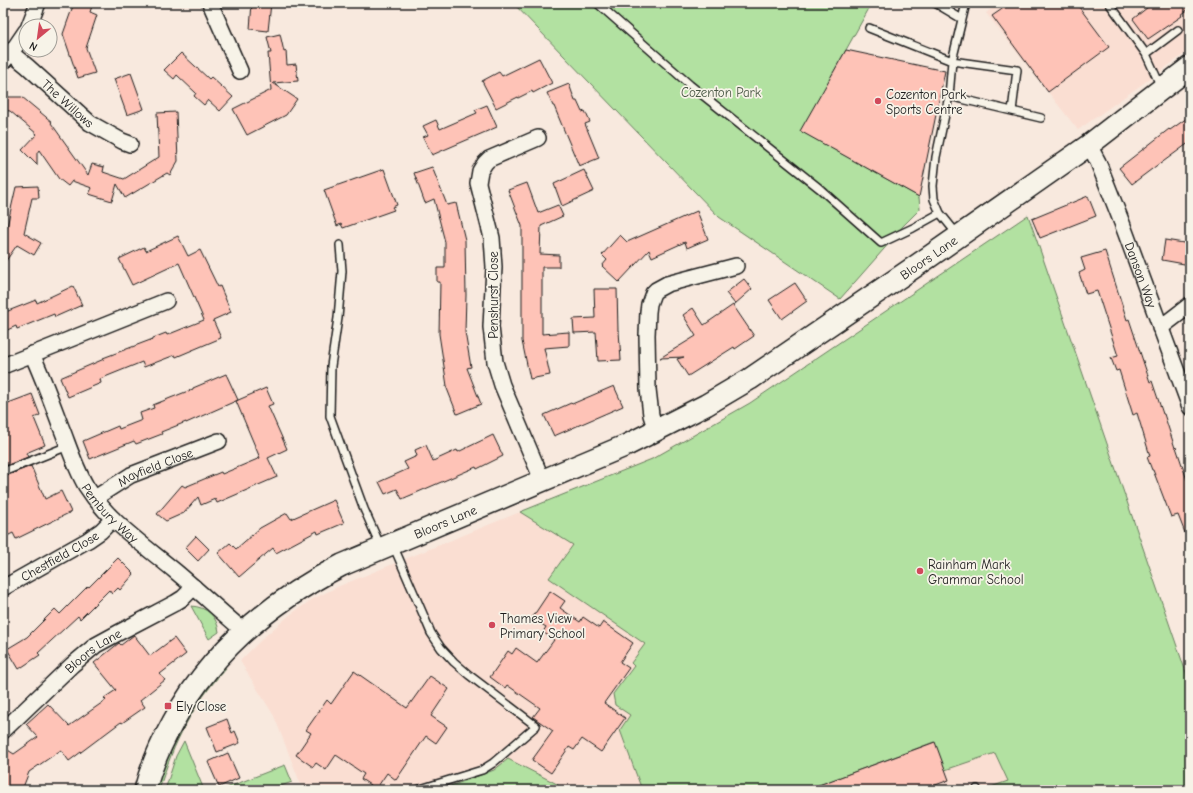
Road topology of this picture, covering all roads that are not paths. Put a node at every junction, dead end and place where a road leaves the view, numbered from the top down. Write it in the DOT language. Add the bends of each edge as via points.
graph roads {
  1 [pos="38,3"];
  2 [pos="210,3"];
  3 [pos="597,3"];
  4 [pos="935,3"];
  5 [pos="966,3"];
  6 [pos="1109,3"];
  7 [pos="32,18"];
  8 [pos="962,19"];
  9 [pos="869,28"];
  10 [pos="1178,30"];
  11 [pos="18,42"];
  12 [pos="1146,54"];
  13 [pos="7,58"];
  14 [pos="952,61"];
  15 [pos="1190,67"];
  16 [pos="240,71"];
  17 [pos="1161,88"];
  18 [pos="949,96"];
  19 [pos="1012,111"];
  20 [pos="1041,118"];
  21 [pos="538,138"];
  22 [pos="130,144"];
  23 [pos="1089,145"];
  24 [pos="940,213"];
  25 [pos="958,236"];
  26 [pos="340,245"];
  27 [pos="736,266"];
  28 [pos="166,301"];
  29 [pos="1190,305"];
  30 [pos="1160,328"];
  31 [pos="32,354"];
  32 [pos="3,366"];
  33 [pos="1190,407"];
  34 [pos="656,431"];
  35 [pos="219,441"];
  36 [pos="68,446"];
  37 [pos="3,472"];
  38 [pos="542,482"];
  39 [pos="95,498"];
  40 [pos="113,519"];
  41 [pos="387,547"];
  42 [pos="194,587"];
  43 [pos="3,588"];
  44 [pos="244,631"];
  45 [pos="3,731"];
  46 [pos="145,790"];
  47 [pos="417,790"];
  1 -- 7 [label="street"];
  2 -- 16 [label="street"];
  3 -- 24 [label="lane" via="690,86 819,188 881,243"];
  4 -- 8 [label="lane"];
  5 -- 8 [label="lane"];
  6 -- 12 [label="lane"];
  8 -- 14 [label="lane"];
  9 -- 14 [label="lane"];
  10 -- 12 [label="lane"];
  11 -- 13 [label="street"];
  12 -- 17 [label="lane"];
  13 -- 22 [label="street, The Willows" via="27,66 90,123"];
  14 -- 18 [label="lane"];
  14 -- 19 [label="lane" via="1017,70"];
  15 -- 17 [label="street, Bloors Lane"];
  17 -- 23 [label="street, Bloors Lane"];
  18 -- 19 [label="lane"];
  18 -- 24 [label="lane" via="936,157 933,186 934,199"];
  19 -- 20 [label="lane"];
  21 -- 38 [label="street, Penshurst Close" via="489,159 480,171 478,183 493,245 491,327 495,362"];
  23 -- 25 [label="street, Bloors Lane"];
  23 -- 30 [label="street, Danson Way" via="1119,216"];
  24 -- 25 [label="lane"];
  25 -- 34 [label="street, Bloors Lane" via="750,379"];
  26 -- 41 [label="lane" via="342,271 331,366 330,416 364,509"];
  27 -- 34 [label="street" via="667,284 656,290 650,298 647,335 648,389 651,416"];
  28 -- 31 [label="street"];
  29 -- 30 [label="street"];
  30 -- 33 [label="street, Danson Way"];
  31 -- 32 [label="street"];
  31 -- 36 [label="street, Pembury Way"];
  34 -- 38 [label="street, Bloors Lane"];
  35 -- 39 [label="street, Mayfield Close" via="131,476"];
  36 -- 37 [label="lane"];
  36 -- 39 [label="street, Pembury Way" via="76,467"];
  38 -- 41 [label="street, Bloors Lane"];
  39 -- 40 [label="street, Pembury Way"];
  40 -- 42 [label="street, Pembury Way"];
  40 -- 43 [label="street, Chestfield Close" via="88,540"];
  41 -- 44 [label="street, Bloors Lane" via="342,565 314,580 276,605"];
  41 -- 47 [label="lane" via="441,648 469,675 536,726 482,770"];
  42 -- 44 [label="street, Pembury Way"];
  42 -- 45 [label="street, Bloors Lane" via="175,603 89,650"];
  44 -- 46 [label="street, Bloors Lane" via="198,680 166,735"];
}
